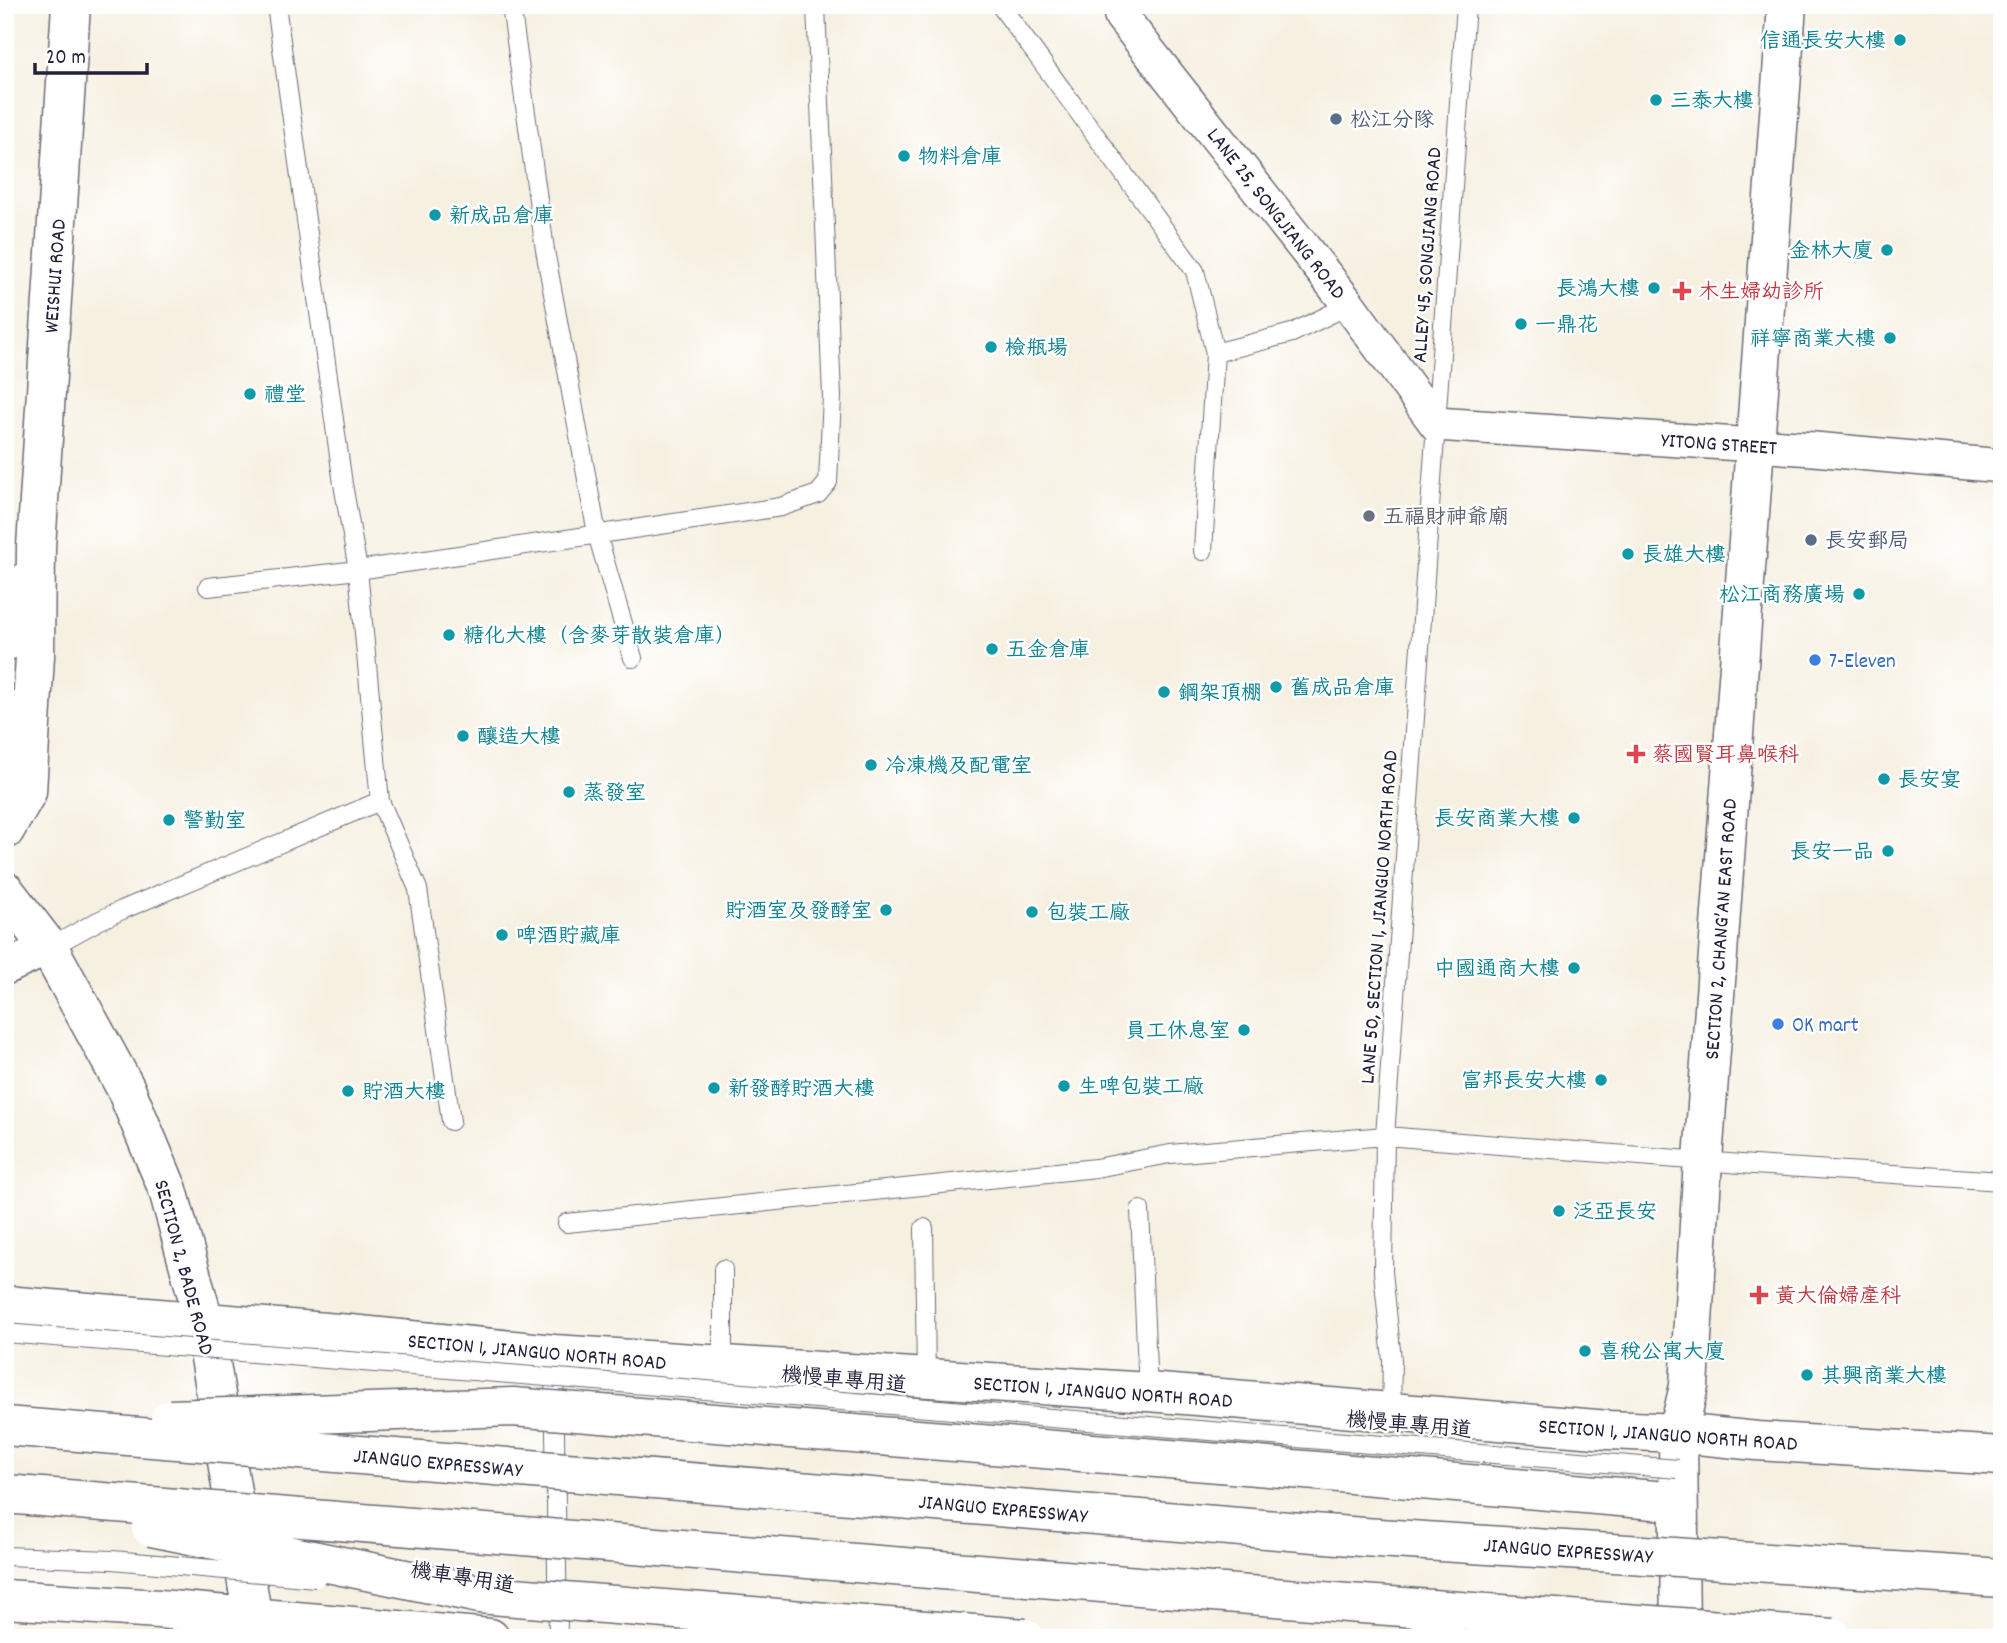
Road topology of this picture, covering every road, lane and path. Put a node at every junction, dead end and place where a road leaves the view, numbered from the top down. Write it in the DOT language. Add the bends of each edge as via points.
graph roads {
  1 [pos="71,5"];
  2 [pos="276,5"];
  3 [pos="511,5"];
  4 [pos="816,5"];
  5 [pos="1000,5"];
  6 [pos="1466,5"];
  7 [pos="1787,5"];
  8 [pos="1123,9"];
  9 [pos="1349,305"];
  10 [pos="1215,354"];
  11 [pos="1436,424"];
  12 [pos="1755,446"];
  13 [pos="2002,466"];
  14 [pos="597,534"];
  15 [pos="36,547"];
  16 [pos="1203,551"];
  17 [pos="358,570"];
  18 [pos="208,587"];
  19 [pos="5,642"];
  20 [pos="633,658"];
  21 [pos="380,801"];
  22 [pos="5,830"];
  23 [pos="5,891"];
  24 [pos="49,948"];
  25 [pos="5,968"];
  26 [pos="451,1121"];
  27 [pos="1385,1136"];
  28 [pos="1703,1160"];
  29 [pos="2002,1181"];
  30 [pos="1140,1210"];
  31 [pos="567,1223"];
  32 [pos="924,1228"];
  33 [pos="723,1269"];
  34 [pos="5,1305"];
  35 [pos="204,1321"];
  36 [pos="5,1334"];
  37 [pos="554,1354"];
  38 [pos="723,1366"];
  39 [pos="926,1379"];
  40 [pos="1148,1392"];
  41 [pos="1391,1413"];
  42 [pos="5,1425"];
  43 [pos="2002,1456"];
  44 [pos="1678,1468"];
  45 [pos="5,1496"];
  46 [pos="5,1556"];
  47 [pos="2002,1578"];
  48 [pos="5,1599"];
  49 [pos="254,1627"];
  50 [pos="1790,1636"];
  51 [pos="490,1638"];
  52 [pos="558,1638"];
  53 [pos="915,1638"];
  54 [pos="1025,1638"];
  55 [pos="1680,1638"];
  56 [pos="1833,1638"];
  1 -- 15 [label="main road, WEISHUI ROAD"];
  2 -- 17 [label="lane"];
  3 -- 14 [label="lane" via="545,250"];
  4 -- 14 [label="lane" via="832,397 828,482 818,494 781,507"];
  5 -- 10 [label="lane" via="1195,271"];
  6 -- 11 [label="lane, ALLEY 45, SONGJIANG ROAD"];
  7 -- 12 [label="main road, SECTION 2, CHANG’AN EAST ROAD"];
  8 -- 9 [label="street, LANE 25, SONGJIANG ROAD"];
  9 -- 10 [label="lane" via="1292,333"];
  9 -- 11 [label="street, LANE 25, SONGJIANG ROAD"];
  10 -- 16 [label="lane"];
  11 -- 12 [label="street, YITONG STREET"];
  11 -- 27 [label="lane, LANE 50, SECTION 1, JIANGUO NORTH ROAD"];
  12 -- 13 [label="street, YITONG STREET"];
  12 -- 28 [label="main road, SECTION 2, CHANG’AN EAST ROAD"];
  14 -- 17 [label="lane"];
  14 -- 20 [label="lane"];
  15 -- 19 [label="main road, WEISHUI ROAD"];
  15 -- 22 [label="main road, WEISHUI ROAD" via="27,792"];
  17 -- 18 [label="lane"];
  17 -- 21 [label="lane"];
  21 -- 24 [label="lane" via="122,910"];
  21 -- 26 [label="lane" via="418,889"];
  23 -- 24 [label="main road, SECTION 2, BADE ROAD"];
  24 -- 25 [label="street"];
  24 -- 35 [label="main road, SECTION 2, BADE ROAD" via="125,1087 168,1190"];
  27 -- 28 [label="lane"];
  27 -- 31 [label="lane" via="1170,1154 1096,1168"];
  27 -- 41 [label="lane, LANE 50, SECTION 1, JIANGUO NORTH ROAD" via="1383,1272 1392,1360"];
  28 -- 29 [label="lane"];
  28 -- 44 [label="main road, SECTION 2, CHANG’AN EAST ROAD" via="1689,1387"];
  30 -- 40 [label="lane"];
  32 -- 39 [label="lane"];
  33 -- 38 [label="lane"];
  34 -- 35 [label="main road, SECTION 1, JIANGUO NORTH ROAD"];
  35 -- 37 [label="main road, SECTION 1, JIANGUO NORTH ROAD"];
  35 -- 49 [label="main road, SECTION 2, BADE ROAD"];
  36 -- 44 [label="lane, 機慢車專用道, bridge"];
  37 -- 38 [label="main road, SECTION 1, JIANGUO NORTH ROAD"];
  37 -- 52 [label="lane"];
  38 -- 39 [label="main road, SECTION 1, JIANGUO NORTH ROAD"];
  39 -- 40 [label="main road, SECTION 1, JIANGUO NORTH ROAD"];
  40 -- 41 [label="main road, SECTION 1, JIANGUO NORTH ROAD"];
  41 -- 44 [label="main road, SECTION 1, JIANGUO NORTH ROAD" via="1609,1430"];
  42 -- 44 [label="main road, bridge" via="513,1407 1257,1466"];
  42 -- 47 [label="main road, JIANGUO EXPRESSWAY, bridge" via="1363,1537"];
  43 -- 44 [label="main road, SECTION 1, JIANGUO NORTH ROAD" via="1756,1441"];
  44 -- 55 [label="main road, SECTION 2, CHANG’AN EAST ROAD"];
  45 -- 50 [label="main road, bridge"];
  45 -- 54 [label="main road, bridge" via="478,1594"];
  46 -- 53 [label="lane, 機車專用道, bridge" via="112,1560 316,1578 550,1614"];
  48 -- 49 [label="main road"];
  49 -- 51 [label="main road"];
  50 -- 56 [label="main road, bridge"];
}
